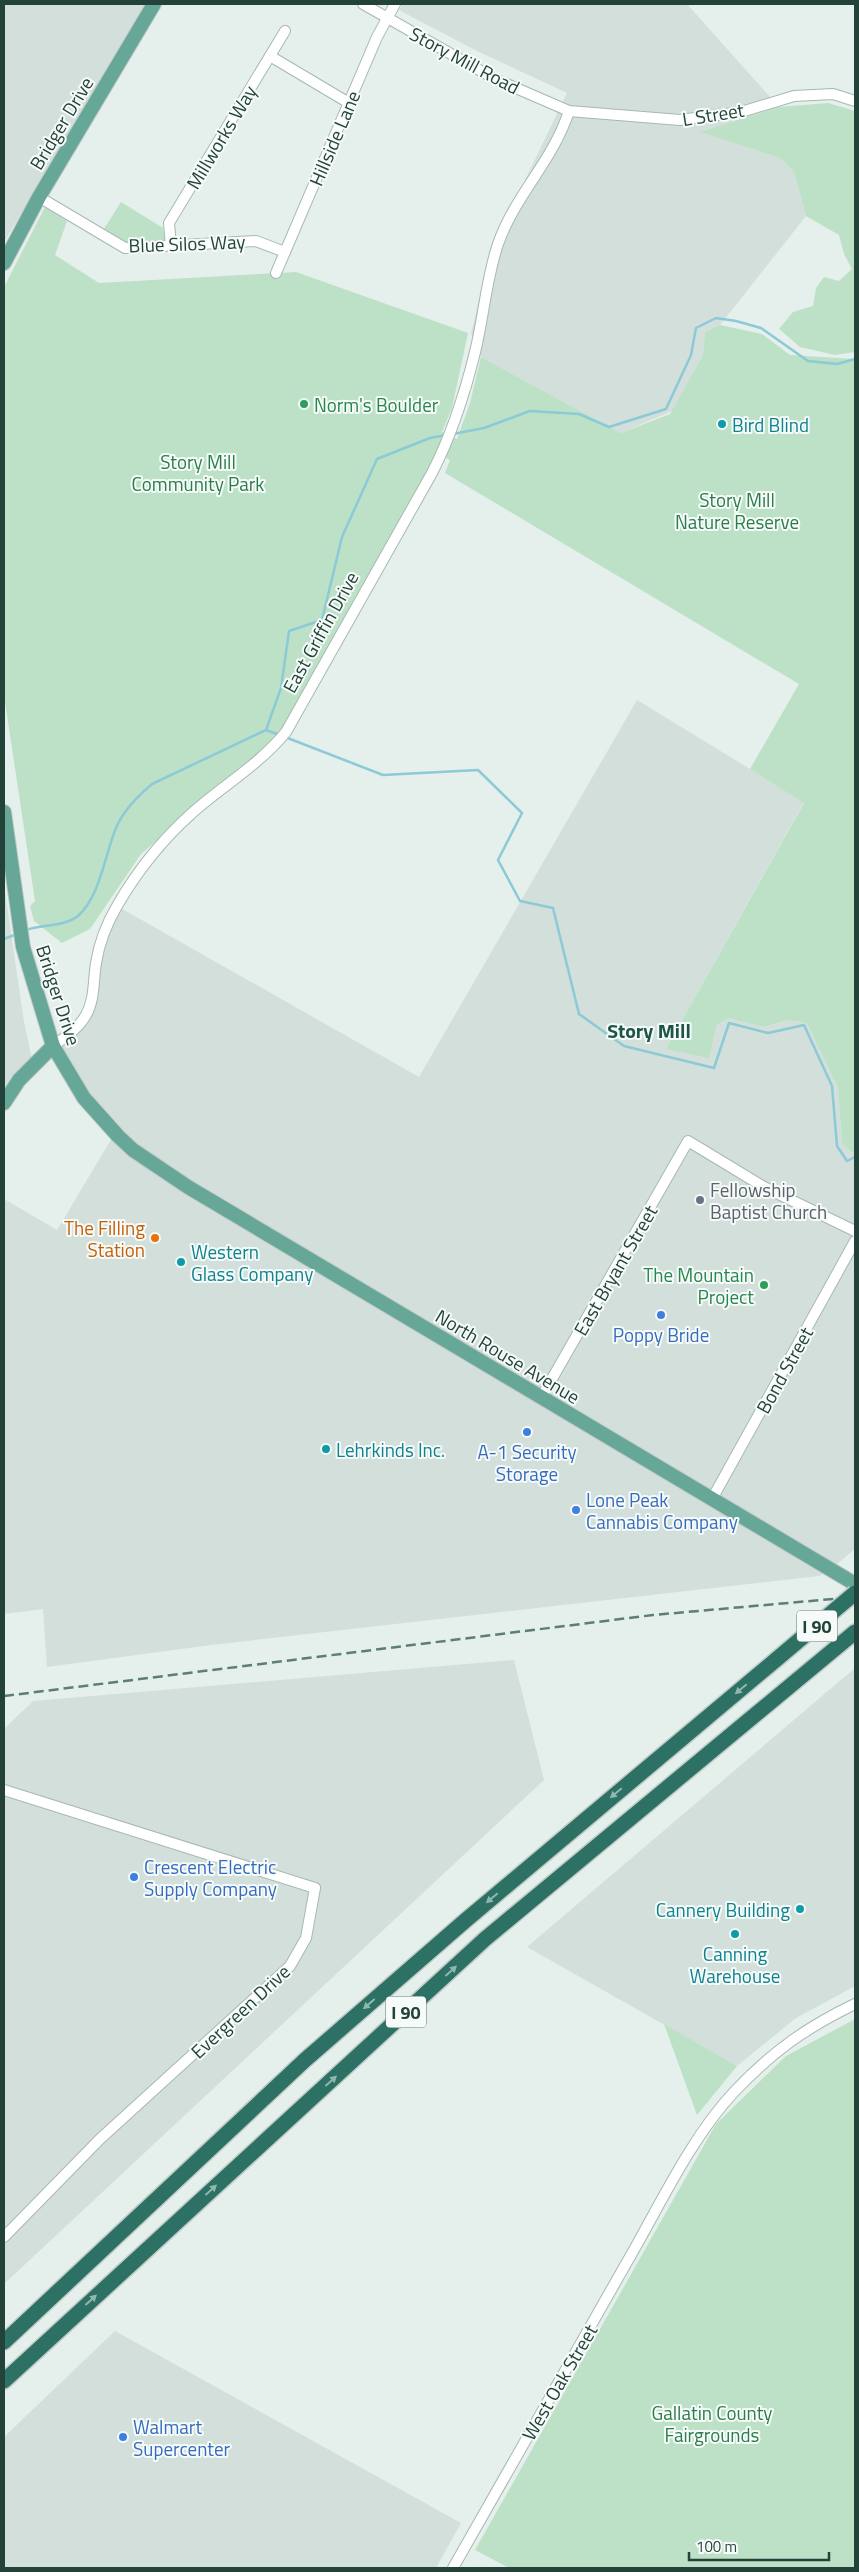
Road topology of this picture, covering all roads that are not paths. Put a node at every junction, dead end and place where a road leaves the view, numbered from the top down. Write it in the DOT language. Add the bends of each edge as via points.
graph roads {
  1 [pos="154,4"];
  2 [pos="363,4"];
  3 [pos="395,4"];
  4 [pos="387,17"];
  5 [pos="285,32"];
  6 [pos="270,56"];
  7 [pos="855,101"];
  8 [pos="349,103"];
  9 [pos="569,111"];
  10 [pos="39,197"];
  11 [pos="171,246"];
  12 [pos="285,252"];
  13 [pos="4,263"];
  14 [pos="276,273"];
  15 [pos="4,812"];
  16 [pos="53,1046"];
  17 [pos="6,1094"];
  18 [pos="145,1157"];
  19 [pos="855,1231"];
  20 [pos="855,1241"];
  21 [pos="541,1398"];
  22 [pos="712,1499"];
  23 [pos="855,1584"];
  24 [pos="855,1593"];
  25 [pos="855,1632"];
  26 [pos="4,1790"];
  27 [pos="855,2004"];
  28 [pos="4,2237"];
  29 [pos="35,2313"];
  30 [pos="65,2324"];
  31 [pos="4,2338"];
  32 [pos="4,2342"];
  33 [pos="4,2381"];
  34 [pos="4,2388"];
  35 [pos="453,2568"];
  1 -- 10 [label="main road, Bridger Drive"];
  2 -- 4 [label="street, Story Mill Road"];
  3 -- 4 [label="street, Hillside Lane"];
  4 -- 8 [label="street, Hillside Lane"];
  4 -- 9 [label="street, Story Mill Road" via="495,79"];
  5 -- 6 [label="street, Millworks Way"];
  6 -- 8 [label="street"];
  6 -- 11 [label="street, Millworks Way" via="169,223"];
  7 -- 9 [label="street, L Street" via="833,94 794,96 741,112 680,120"];
  8 -- 12 [label="street, Hillside Lane"];
  9 -- 16 [label="street, East Griffin Drive" via="556,145 514,209 498,244 485,292 476,350 432,474 286,732 261,760 191,814 155,851 117,906 102,939 94,994 86,1015 76,1029"];
  10 -- 11 [label="street, Blue Silos Way" via="125,248"];
  10 -- 13 [label="main road, Bridger Drive"];
  11 -- 12 [label="street, Blue Silos Way" via="256,241"];
  12 -- 14 [label="street, Hillside Lane"];
  15 -- 16 [label="main road, Bridger Drive" via="23,947"];
  16 -- 17 [label="main road, East Griffin Drive"];
  16 -- 18 [label="main road, Bridger Drive" via="87,1103 118,1136"];
  18 -- 21 [label="main road, North Rouse Avenue" via="188,1187"];
  19 -- 21 [label="street, East Bryant Street" via="764,1188 688,1141"];
  20 -- 22 [label="street, Bond Street"];
  21 -- 22 [label="main road, North Rouse Avenue"];
  22 -- 23 [label="main road, North Rouse Avenue"];
  24 -- 29 [label="highway, I 90, one-way, bridge" via="466,1920 305,2060"];
  30 -- 25 [label="highway, I 90, one-way" via="485,1940"];
  26 -- 28 [label="street, Evergreen Drive" via="315,1888 306,1938 290,1966 100,2139"];
  27 -- 35 [label="street, West Oak Street" via="782,2046 713,2118"];
  29 -- 31 [label="highway"];
  29 -- 32 [label="highway, I 90"];
  30 -- 33 [label="highway, I 90"];
  30 -- 34 [label="highway"];
}
